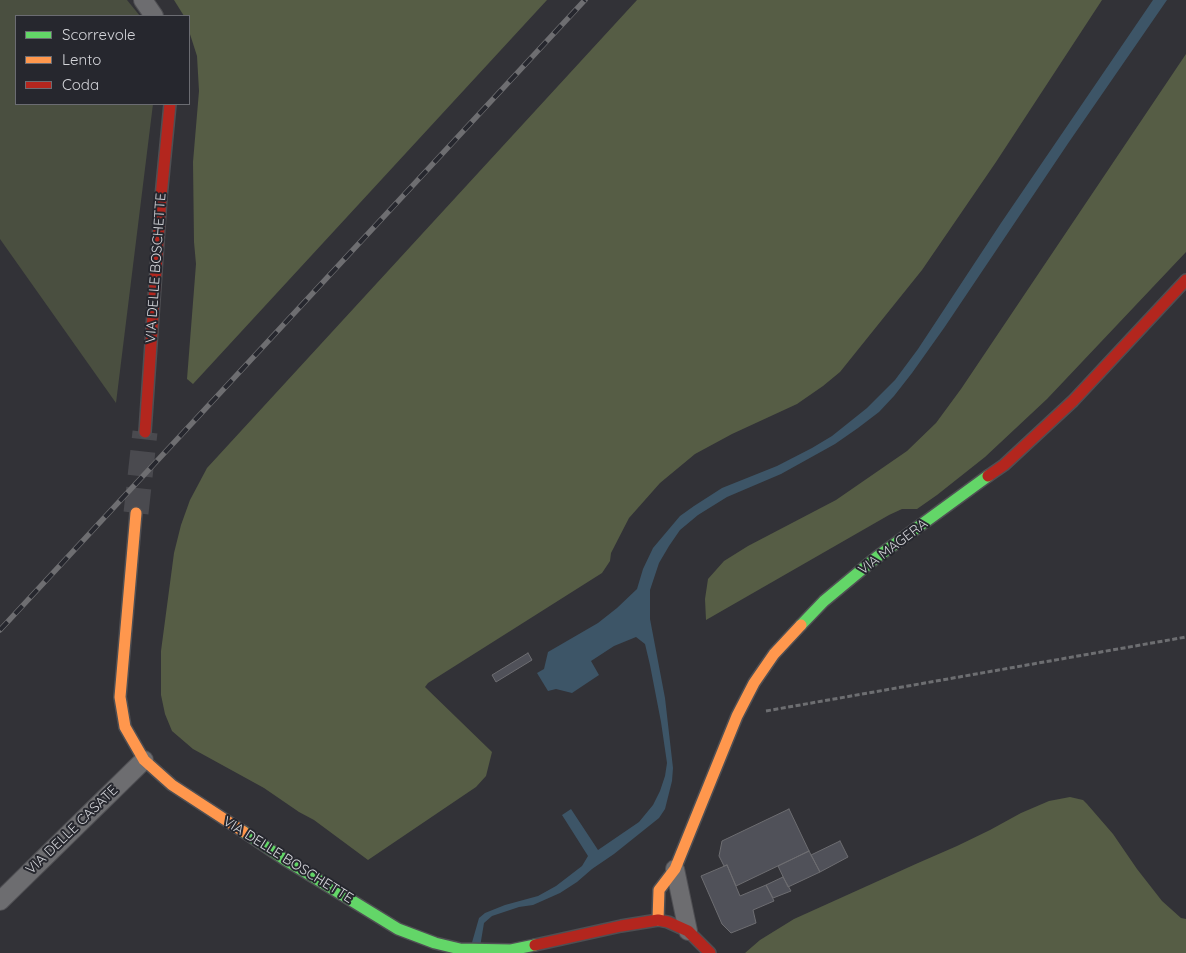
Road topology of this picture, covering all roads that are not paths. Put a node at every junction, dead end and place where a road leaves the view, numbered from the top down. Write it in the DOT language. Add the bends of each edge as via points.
graph roads {
  1 [pos="143,0"];
  2 [pos="153,15"];
  3 [pos="170,105"];
  4 [pos="1186,280"];
  5 [pos="145,432"];
  6 [pos="136,513"];
  7 [pos="144,760"];
  8 [pos="675,869"];
  9 [pos="659,890"];
  10 [pos="0,901"];
  11 [pos="658,920"];
  12 [pos="621,926"];
  13 [pos="688,931"];
  14 [pos="710,953"];
  1 -- 2 [label="street"];
  3 -- 5 [label="street, VIA DELLE BOSCHETTE"];
  4 -- 8 [label="street, VIA MAGERA" via="1073,401 1004,465 877,557 824,601 774,654 737,716"];
  6 -- 7 [label="street, VIA DELLE BOSCHETTE" via="120,697 125,727"];
  7 -- 10 [label="street, VIA DELLE CASATE"];
  7 -- 12 [label="street, VIA DELLE BOSCHETTE" via="172,785 284,859 398,929 435,942 460,949 511,950"];
  8 -- 9 [label="street, VIA MAGERA"];
  8 -- 13 [label="street"];
  9 -- 11 [label="street"];
  9 -- 12 [label="street"];
  11 -- 12 [label="street, VIA DELLE BOSCHETTE"];
  11 -- 13 [label="street, VIA DELLE BOSCHETTE"];
  13 -- 14 [label="street"];
}
